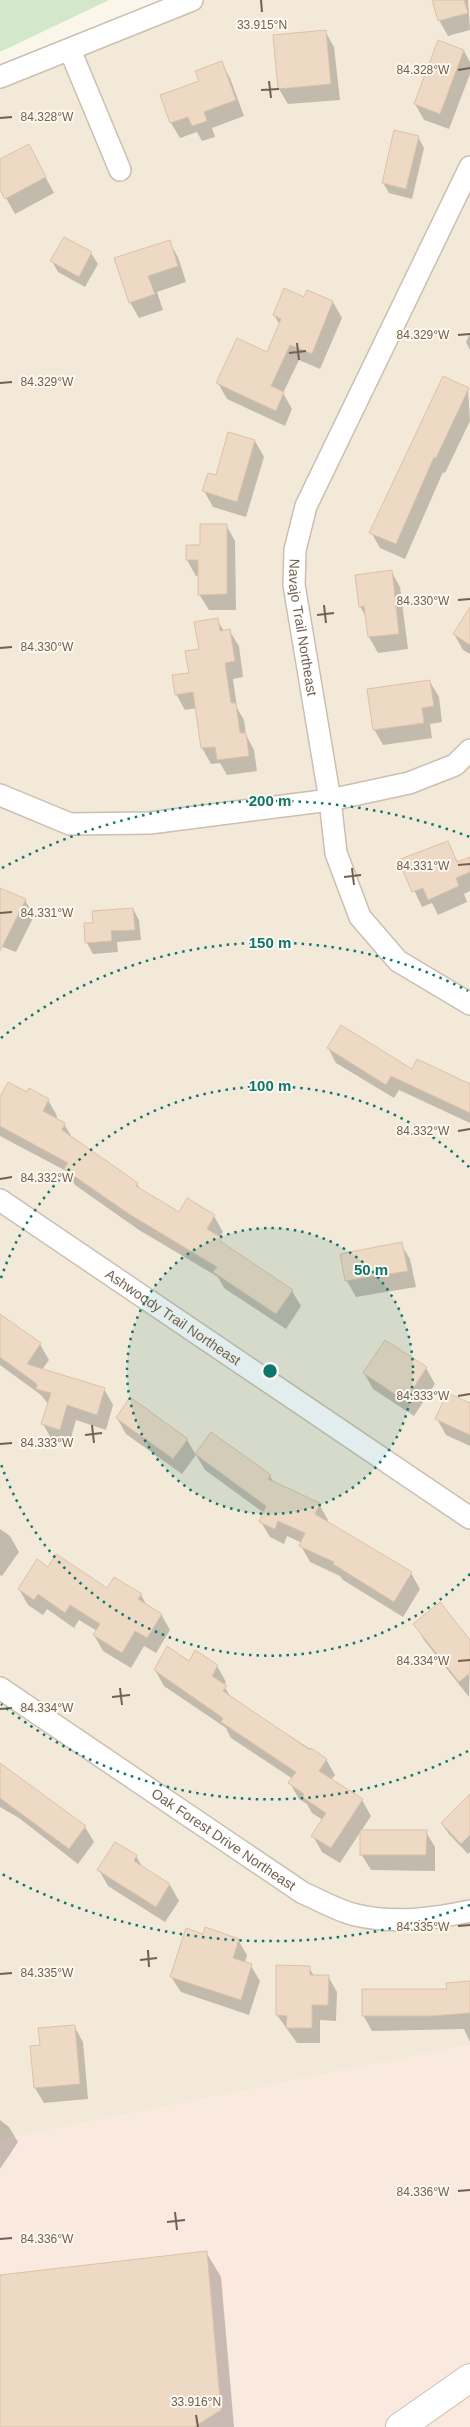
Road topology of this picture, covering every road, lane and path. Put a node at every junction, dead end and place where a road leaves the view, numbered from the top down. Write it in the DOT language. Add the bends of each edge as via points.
graph roads {
  1 [pos="192,0"];
  2 [pos="70,50"];
  3 [pos="0,78"];
  4 [pos="470,167"];
  5 [pos="120,170"];
  6 [pos="470,750"];
  7 [pos="0,795"];
  8 [pos="330,800"];
  9 [pos="470,1004"];
  10 [pos="0,1200"];
  11 [pos="470,1518"];
  12 [pos="0,1688"];
  13 [pos="470,1911"];
  14 [pos="470,2378"];
  15 [pos="400,2427"];
  1 -- 2 [label="street"];
  2 -- 3 [label="street"];
  2 -- 5 [label="street"];
  4 -- 8 [label="street, Navajo Trail Northeast" via="306,506 295,550 294,585"];
  6 -- 8 [label="street" via="455,765 409,783"];
  7 -- 8 [label="street" via="70,824 150,824"];
  8 -- 9 [label="street, Navajo Trail Northeast" via="336,853 360,917 398,961"];
  10 -- 11 [label="street, Ashwoody Trail Northeast"];
  12 -- 13 [label="street, Oak Forest Drive Northeast" via="303,1893 354,1915 381,1920 432,1919"];
  14 -- 15 [label="main road"];
}
